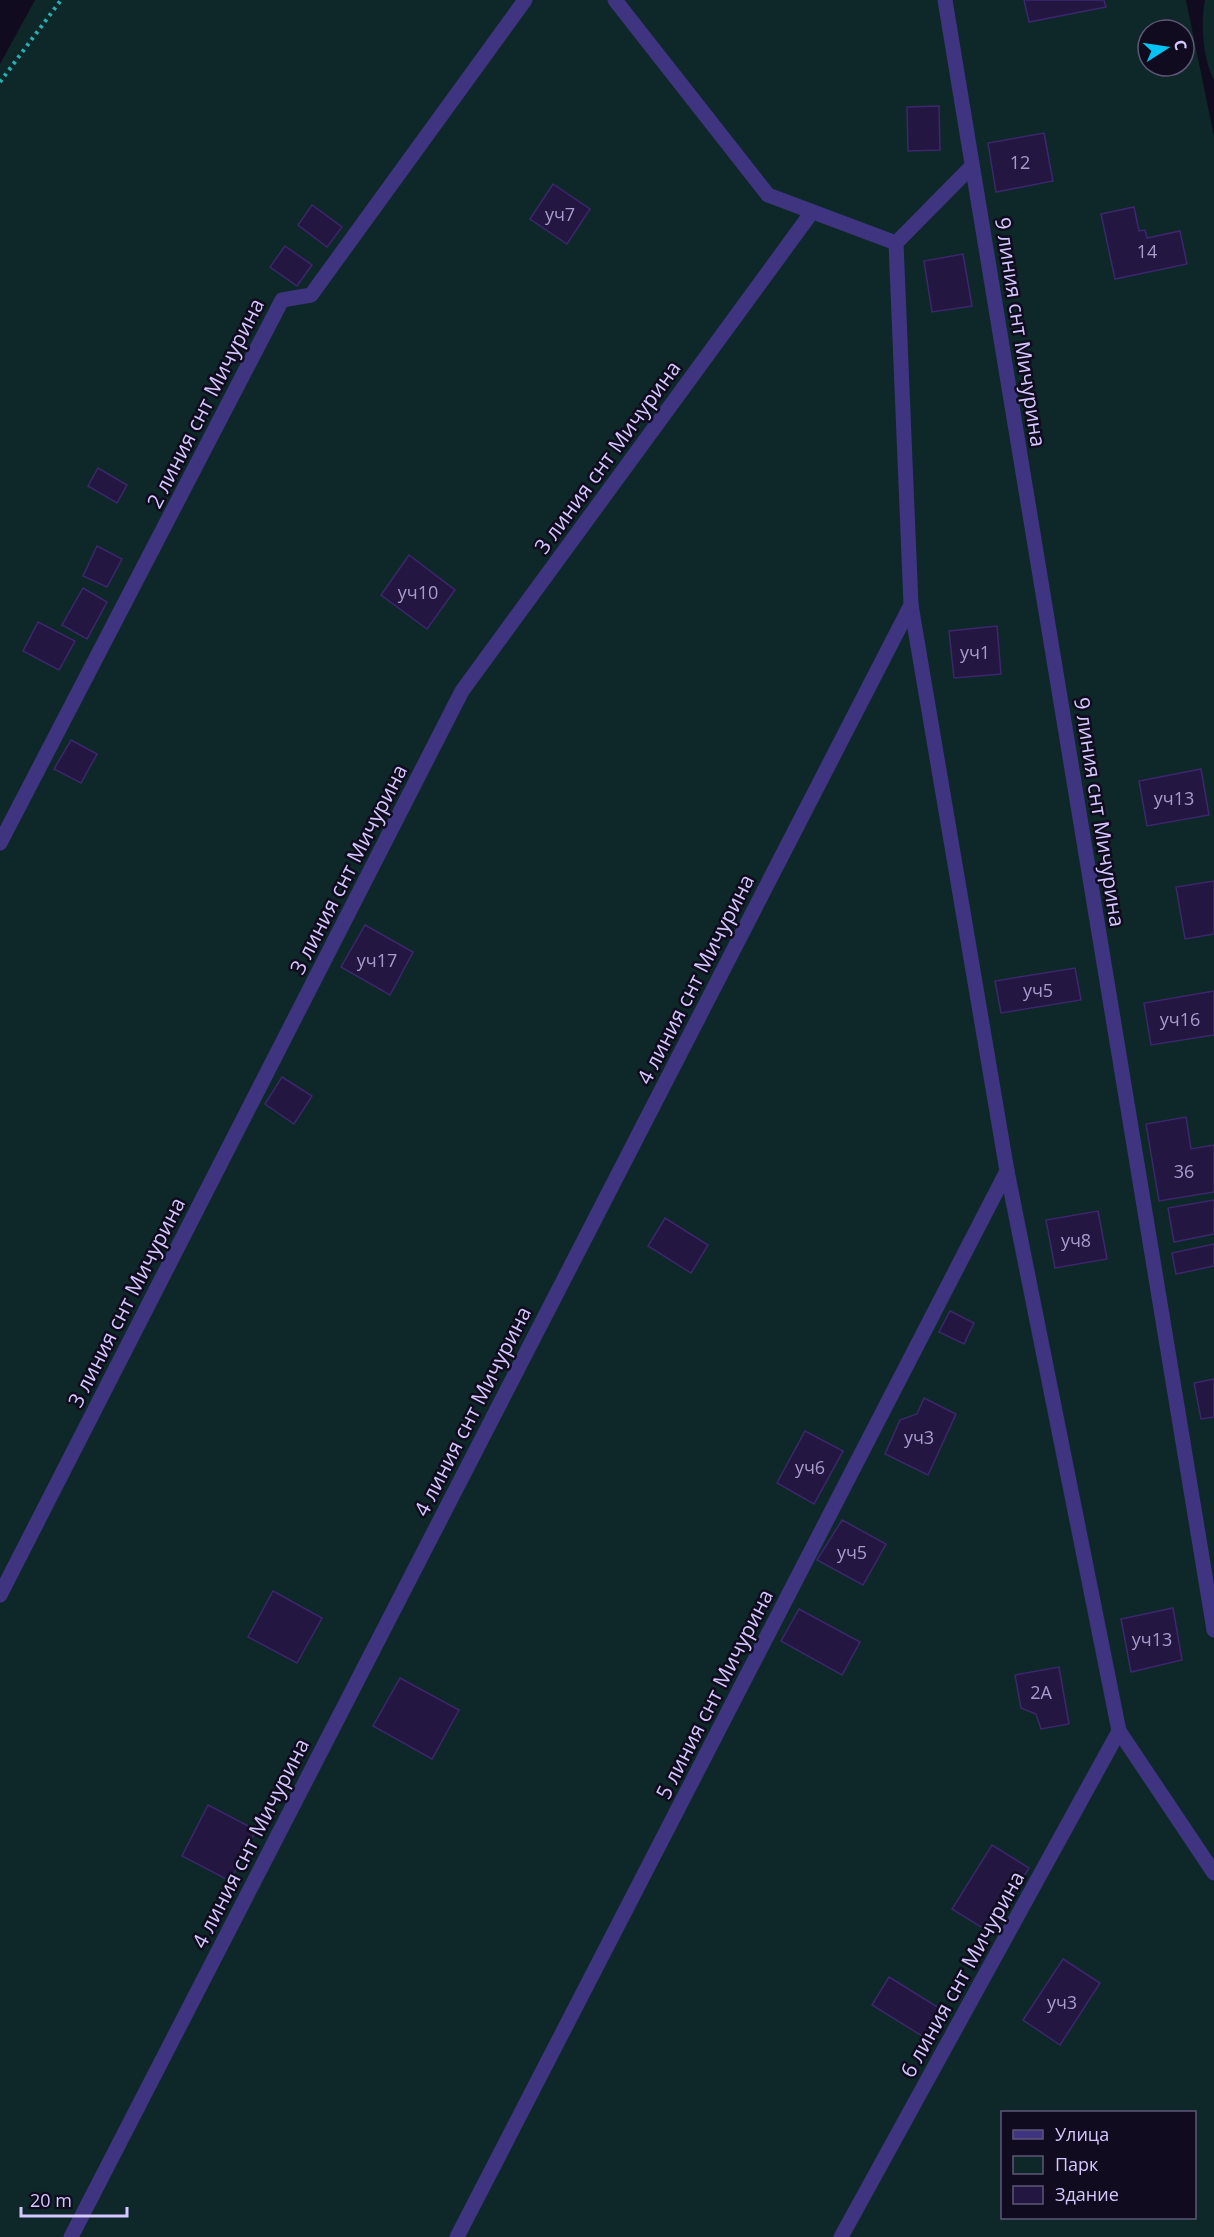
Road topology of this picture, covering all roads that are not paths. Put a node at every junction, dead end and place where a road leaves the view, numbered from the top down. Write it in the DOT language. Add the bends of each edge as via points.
graph roads {
  1 [pos="525,0"];
  2 [pos="615,0"];
  3 [pos="945,0"];
  4 [pos="972,166"];
  5 [pos="812,212"];
  6 [pos="896,243"];
  7 [pos="911,605"];
  8 [pos="0,843"];
  9 [pos="1007,1171"];
  10 [pos="0,1595"];
  11 [pos="1214,1630"];
  12 [pos="1119,1731"];
  13 [pos="1214,1873"];
  14 [pos="71,2237"];
  15 [pos="457,2237"];
  16 [pos="841,2237"];
  1 -- 8 [label="street, 2 линия снт Мичурина" via="311,295 282,300"];
  2 -- 5 [label="street" via="768,195"];
  3 -- 4 [label="street, 9 линия снт Мичурина"];
  4 -- 6 [label="street"];
  4 -- 11 [label="street, 9 линия снт Мичурина"];
  5 -- 6 [label="street"];
  5 -- 10 [label="street, 3 линия снт Мичурина" via="462,691"];
  6 -- 7 [label="street"];
  7 -- 9 [label="street"];
  7 -- 14 [label="street, 4 линия снт Мичурина"];
  9 -- 12 [label="street"];
  9 -- 15 [label="street, 5 линия снт Мичурина"];
  12 -- 13 [label="street"];
  12 -- 16 [label="street, 6 линия снт Мичурина"];
}
